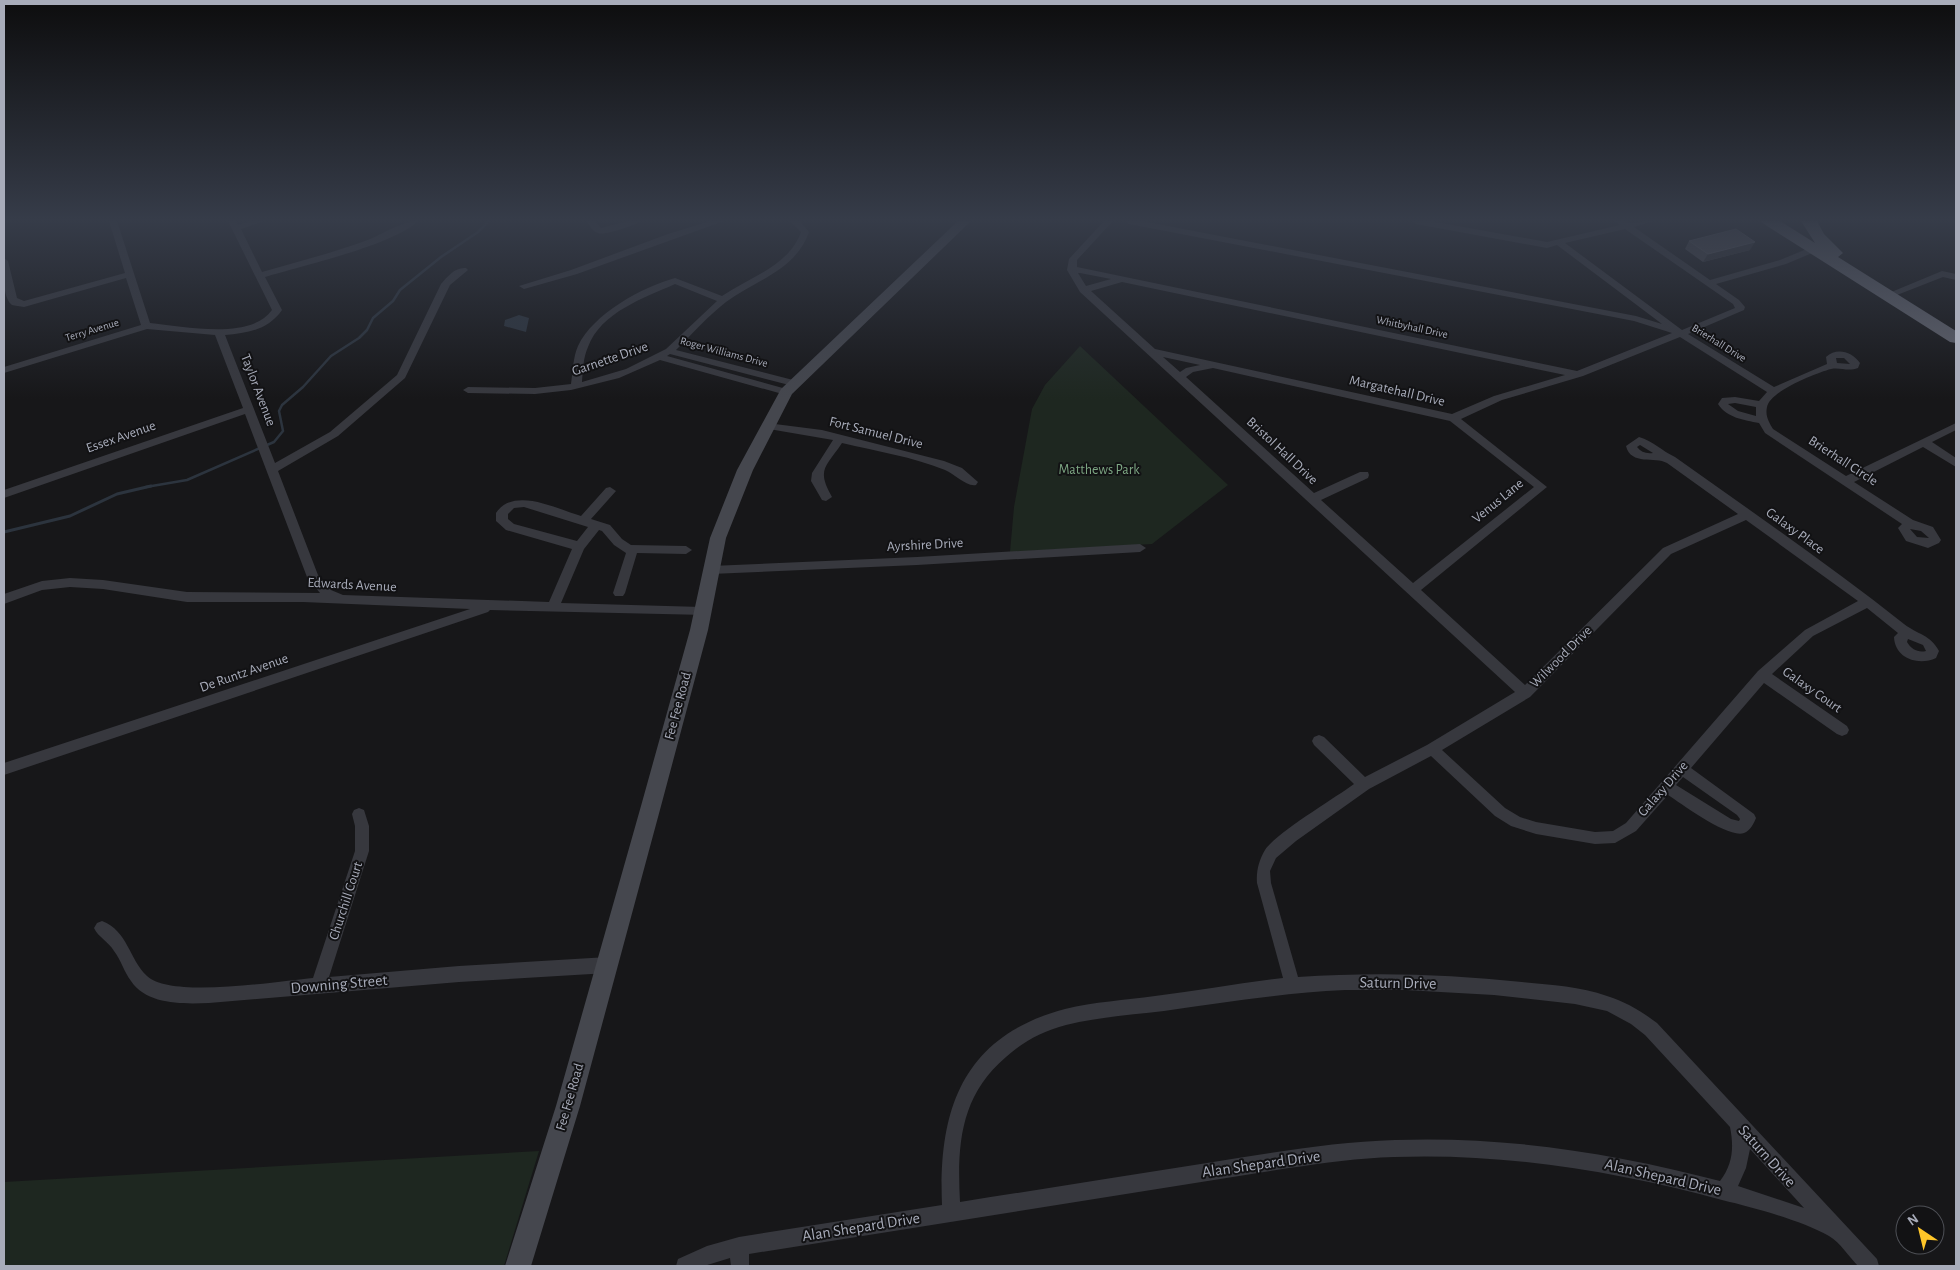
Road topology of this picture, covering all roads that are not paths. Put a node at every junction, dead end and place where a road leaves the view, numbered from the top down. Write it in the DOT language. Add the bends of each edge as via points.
graph roads {
  1 [pos="8,280"];
  2 [pos="109,280"];
  3 [pos="133,280"];
  4 [pos="262,280"];
  5 [pos="449,280"];
  6 [pos="545,280"];
  7 [pos="754,280"];
  8 [pos="902,280"];
  9 [pos="1076,280"];
  10 [pos="1117,280"];
  11 [pos="1127,280"];
  12 [pos="1436,280"];
  13 [pos="1609,280"];
  14 [pos="1704,280"];
  15 [pos="1718,280"];
  16 [pos="1864,280"];
  17 [pos="1874,280"];
  18 [pos="1926,280"];
  19 [pos="1708,283"];
  20 [pos="524,286"];
  21 [pos="1083,290"];
  22 [pos="1894,293"];
  23 [pos="723,300"];
  24 [pos="146,326"];
  25 [pos="1956,331"];
  26 [pos="219,332"];
  27 [pos="1680,333"];
  28 [pos="1956,338"];
  29 [pos="669,351"];
  30 [pos="1151,351"];
  31 [pos="659,357"];
  32 [pos="1216,365"];
  33 [pos="1832,365"];
  34 [pos="1541,366"];
  35 [pos="4,370"];
  36 [pos="1579,374"];
  37 [pos="1180,378"];
  38 [pos="1547,385"];
  39 [pos="576,386"];
  40 [pos="789,387"];
  41 [pos="468,390"];
  42 [pos="1773,391"];
  43 [pos="1761,405"];
  44 [pos="249,409"];
  45 [pos="1453,418"];
  46 [pos="1762,420"];
  47 [pos="767,426"];
  48 [pos="1956,426"];
  49 [pos="839,439"];
  50 [pos="1924,442"];
  51 [pos="1661,455"];
  52 [pos="1956,463"];
  53 [pos="272,469"];
  54 [pos="1364,475"];
  55 [pos="1846,480"];
  56 [pos="972,482"];
  57 [pos="610,491"];
  58 [pos="4,494"];
  59 [pos="826,497"];
  60 [pos="1312,499"];
  61 [pos="1746,515"];
  62 [pos="583,521"];
  63 [pos="1910,524"];
  64 [pos="596,525"];
  65 [pos="579,547"];
  66 [pos="1140,548"];
  67 [pos="630,549"];
  68 [pos="686,550"];
  69 [pos="712,570"];
  70 [pos="1412,591"];
  71 [pos="619,593"];
  72 [pos="4,599"];
  73 [pos="342,600"];
  74 [pos="1868,602"];
  75 [pos="493,605"];
  76 [pos="553,608"];
  77 [pos="702,612"];
  78 [pos="1908,634"];
  79 [pos="1763,676"];
  80 [pos="1525,693"];
  81 [pos="1842,730"];
  82 [pos="1319,742"];
  83 [pos="1432,748"];
  84 [pos="1680,768"];
  85 [pos="4,769"];
  86 [pos="1364,785"];
  87 [pos="1665,786"];
  88 [pos="359,814"];
  89 [pos="102,928"];
  90 [pos="608,965"];
  91 [pos="319,986"];
  92 [pos="1294,986"];
  93 [pos="1738,1124"];
  94 [pos="1723,1191"];
  95 [pos="951,1212"];
  96 [pos="1836,1230"];
  97 [pos="739,1246"];
  98 [pos="518,1266"];
  99 [pos="685,1266"];
  100 [pos="740,1266"];
  101 [pos="1870,1266"];
  1 -- 2 [label="street" via="12,299 24,304"];
  3 -- 24 [label="street"];
  4 -- 26 [label="street" via="277,310 272,320 239,331"];
  5 -- 53 [label="street" via="401,376 334,434"];
  6 -- 20 [label="street"];
  7 -- 23 [label="street, Roger Williams Drive"];
  8 -- 40 [label="street, Fee Fee Road"];
  9 -- 21 [label="street, Bristol Hall Drive"];
  10 -- 21 [label="street"];
  11 -- 34 [label="street, Whitbyhall Drive"];
  12 -- 27 [label="street" via="1636,319"];
  13 -- 27 [label="street, Brierhall Drive"];
  14 -- 19 [label="street"];
  15 -- 19 [label="street"];
  16 -- 28 [label="highway"];
  17 -- 22 [label="highway"];
  18 -- 22 [label="street"];
  19 -- 27 [label="street, Margatehall Drive" via="1740,307 1737,312"];
  21 -- 30 [label="street, Bristol Hall Drive"];
  22 -- 25 [label="highway"];
  23 -- 29 [label="street, Roger Williams Drive"];
  23 -- 39 [label="street" via="675,282 625,305 609,315 584,344"];
  24 -- 26 [label="street, Terry Avenue"];
  24 -- 35 [label="street, Terry Avenue"];
  26 -- 44 [label="street, Taylor Avenue"];
  27 -- 36 [label="street, Margatehall Drive"];
  27 -- 42 [label="street, Brierhall Drive"];
  29 -- 31 [label="street, Garnette Drive"];
  29 -- 40 [label="street, Roger Williams Drive"];
  30 -- 32 [label="street, Margatehall Drive"];
  30 -- 37 [label="street, Bristol Hall Drive"];
  31 -- 39 [label="street, Garnette Drive"];
  31 -- 40 [label="street"];
  32 -- 37 [label="street" via="1194,368"];
  32 -- 45 [label="street, Margatehall Drive"];
  33 -- 42 [label="street"];
  34 -- 36 [label="street, Whitbyhall Drive"];
  34 -- 38 [label="street"];
  36 -- 38 [label="street, Margatehall Drive"];
  37 -- 60 [label="street, Bristol Hall Drive"];
  38 -- 45 [label="street, Margatehall Drive" via="1498,398"];
  39 -- 41 [label="street, Garnette Drive" via="538,390"];
  40 -- 47 [label="street, Fee Fee Road"];
  42 -- 43 [label="street"];
  43 -- 46 [label="street"];
  43 -- 46 [label="street" via="1735,400 1726,400 1723,404 1736,413"];
  44 -- 53 [label="street, Taylor Avenue"];
  44 -- 58 [label="street, Essex Avenue"];
  45 -- 70 [label="street, Venus Lane" via="1541,486"];
  46 -- 55 [label="street, Brierhall Circle" via="1769,431"];
  47 -- 49 [label="street, Fort Samuel Drive"];
  47 -- 69 [label="street, Fee Fee Road" via="729,508 718,538"];
  48 -- 50 [label="street"];
  49 -- 56 [label="street, Fort Samuel Drive" via="951,468"];
  49 -- 59 [label="street" via="817,472 817,481"];
  50 -- 52 [label="street"];
  50 -- 55 [label="street"];
  51 -- 61 [label="street, Galaxy Place"];
  53 -- 73 [label="street, Taylor Avenue" via="313,576 327,593"];
  54 -- 60 [label="street"];
  55 -- 63 [label="street, Brierhall Circle"];
  57 -- 62 [label="street"];
  60 -- 70 [label="street, Bristol Hall Drive"];
  61 -- 74 [label="street, Galaxy Place"];
  61 -- 80 [label="street, Wilwood Drive" via="1667,552"];
  62 -- 64 [label="street"];
  62 -- 65 [label="street" via="521,502 508,507 501,516 503,522 510,526"];
  64 -- 65 [label="street"];
  64 -- 67 [label="street" via="606,528 620,544"];
  65 -- 76 [label="street"];
  66 -- 69 [label="street, Ayrshire Drive"];
  67 -- 68 [label="street"];
  67 -- 71 [label="street" via="632,553"];
  69 -- 77 [label="street, Fee Fee Road"];
  70 -- 80 [label="street, Bristol Hall Drive"];
  72 -- 73 [label="street, Edwards Avenue" via="66,583 186,597 318,597"];
  73 -- 75 [label="street, Edwards Avenue"];
  74 -- 78 [label="street, Galaxy Place"];
  74 -- 79 [label="street, Galaxy Drive" via="1809,633"];
  75 -- 76 [label="street, Edwards Avenue"];
  75 -- 85 [label="street, De Runtz Avenue"];
  76 -- 77 [label="street, Edwards Avenue"];
  77 -- 90 [label="street, Fee Fee Road"];
  79 -- 81 [label="street, Galaxy Court"];
  79 -- 84 [label="street, Galaxy Drive"];
  80 -- 83 [label="street, Wilwood Drive"];
  82 -- 86 [label="street"];
  83 -- 86 [label="street, Wilwood Drive"];
  83 -- 87 [label="street, Galaxy Drive" via="1500,812 1516,822 1595,838 1614,837 1631,827"];
  84 -- 87 [label="street, Galaxy Drive"];
  84 -- 87 [label="street" via="1742,811 1749,818 1747,824 1742,828 1728,825"];
  86 -- 92 [label="street, Wilwood Drive" via="1277,847 1263,871"];
  88 -- 91 [label="street, Churchill Court" via="362,851"];
  89 -- 91 [label="street, Downing Street" via="122,946 139,979 162,992 180,996 209,995"];
  90 -- 91 [label="street, Downing Street"];
  90 -- 98 [label="street, Fee Fee Road"];
  92 -- 93 [label="street, Saturn Drive" via="1438,982 1538,991 1612,1004 1630,1012 1651,1029"];
  92 -- 95 [label="street, Saturn Drive" via="1081,1014 1041,1024 1013,1040 985,1065 964,1097 958,1113 950,1147"];
  93 -- 94 [label="street" via="1742,1139 1741,1157"];
  93 -- 96 [label="street, Saturn Drive"];
  94 -- 95 [label="street, Alan Shepard Drive" via="1558,1156 1501,1150 1409,1148 1289,1159"];
  94 -- 96 [label="street, Alan Shepard Drive" via="1770,1204"];
  95 -- 97 [label="street, Alan Shepard Drive"];
  96 -- 101 [label="street, Saturn Drive"];
  97 -- 99 [label="street, Alan Shepard Drive" via="707,1255"];
  97 -- 100 [label="street"];
}
